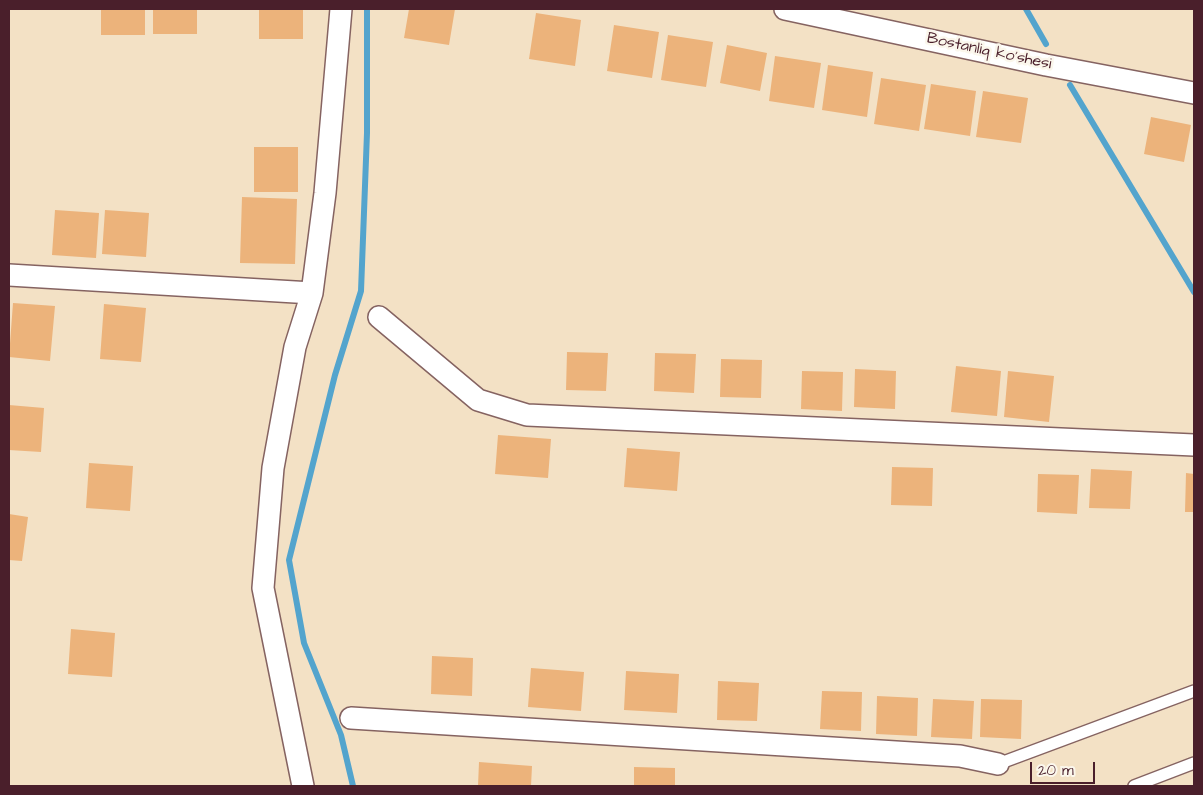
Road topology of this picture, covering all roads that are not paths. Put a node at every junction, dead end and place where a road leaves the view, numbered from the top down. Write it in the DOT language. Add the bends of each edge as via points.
graph roads {
  1 [pos="341,9"];
  2 [pos="785,9"];
  3 [pos="1194,93"];
  4 [pos="9,275"];
  5 [pos="312,293"];
  6 [pos="379,317"];
  7 [pos="1194,445"];
  8 [pos="1194,691"];
  9 [pos="351,718"];
  10 [pos="1194,763"];
  11 [pos="998,764"];
  12 [pos="303,786"];
  13 [pos="1134,786"];
  1 -- 5 [label="street" via="325,193"];
  2 -- 3 [label="street, Bostanliq ko'shesi"];
  4 -- 5 [label="street"];
  5 -- 12 [label="street" via="295,347 273,468 263,588"];
  6 -- 7 [label="street" via="478,400 527,415"];
  8 -- 11 [label="lane"];
  9 -- 11 [label="street" via="960,756"];
  10 -- 13 [label="lane"];
}
